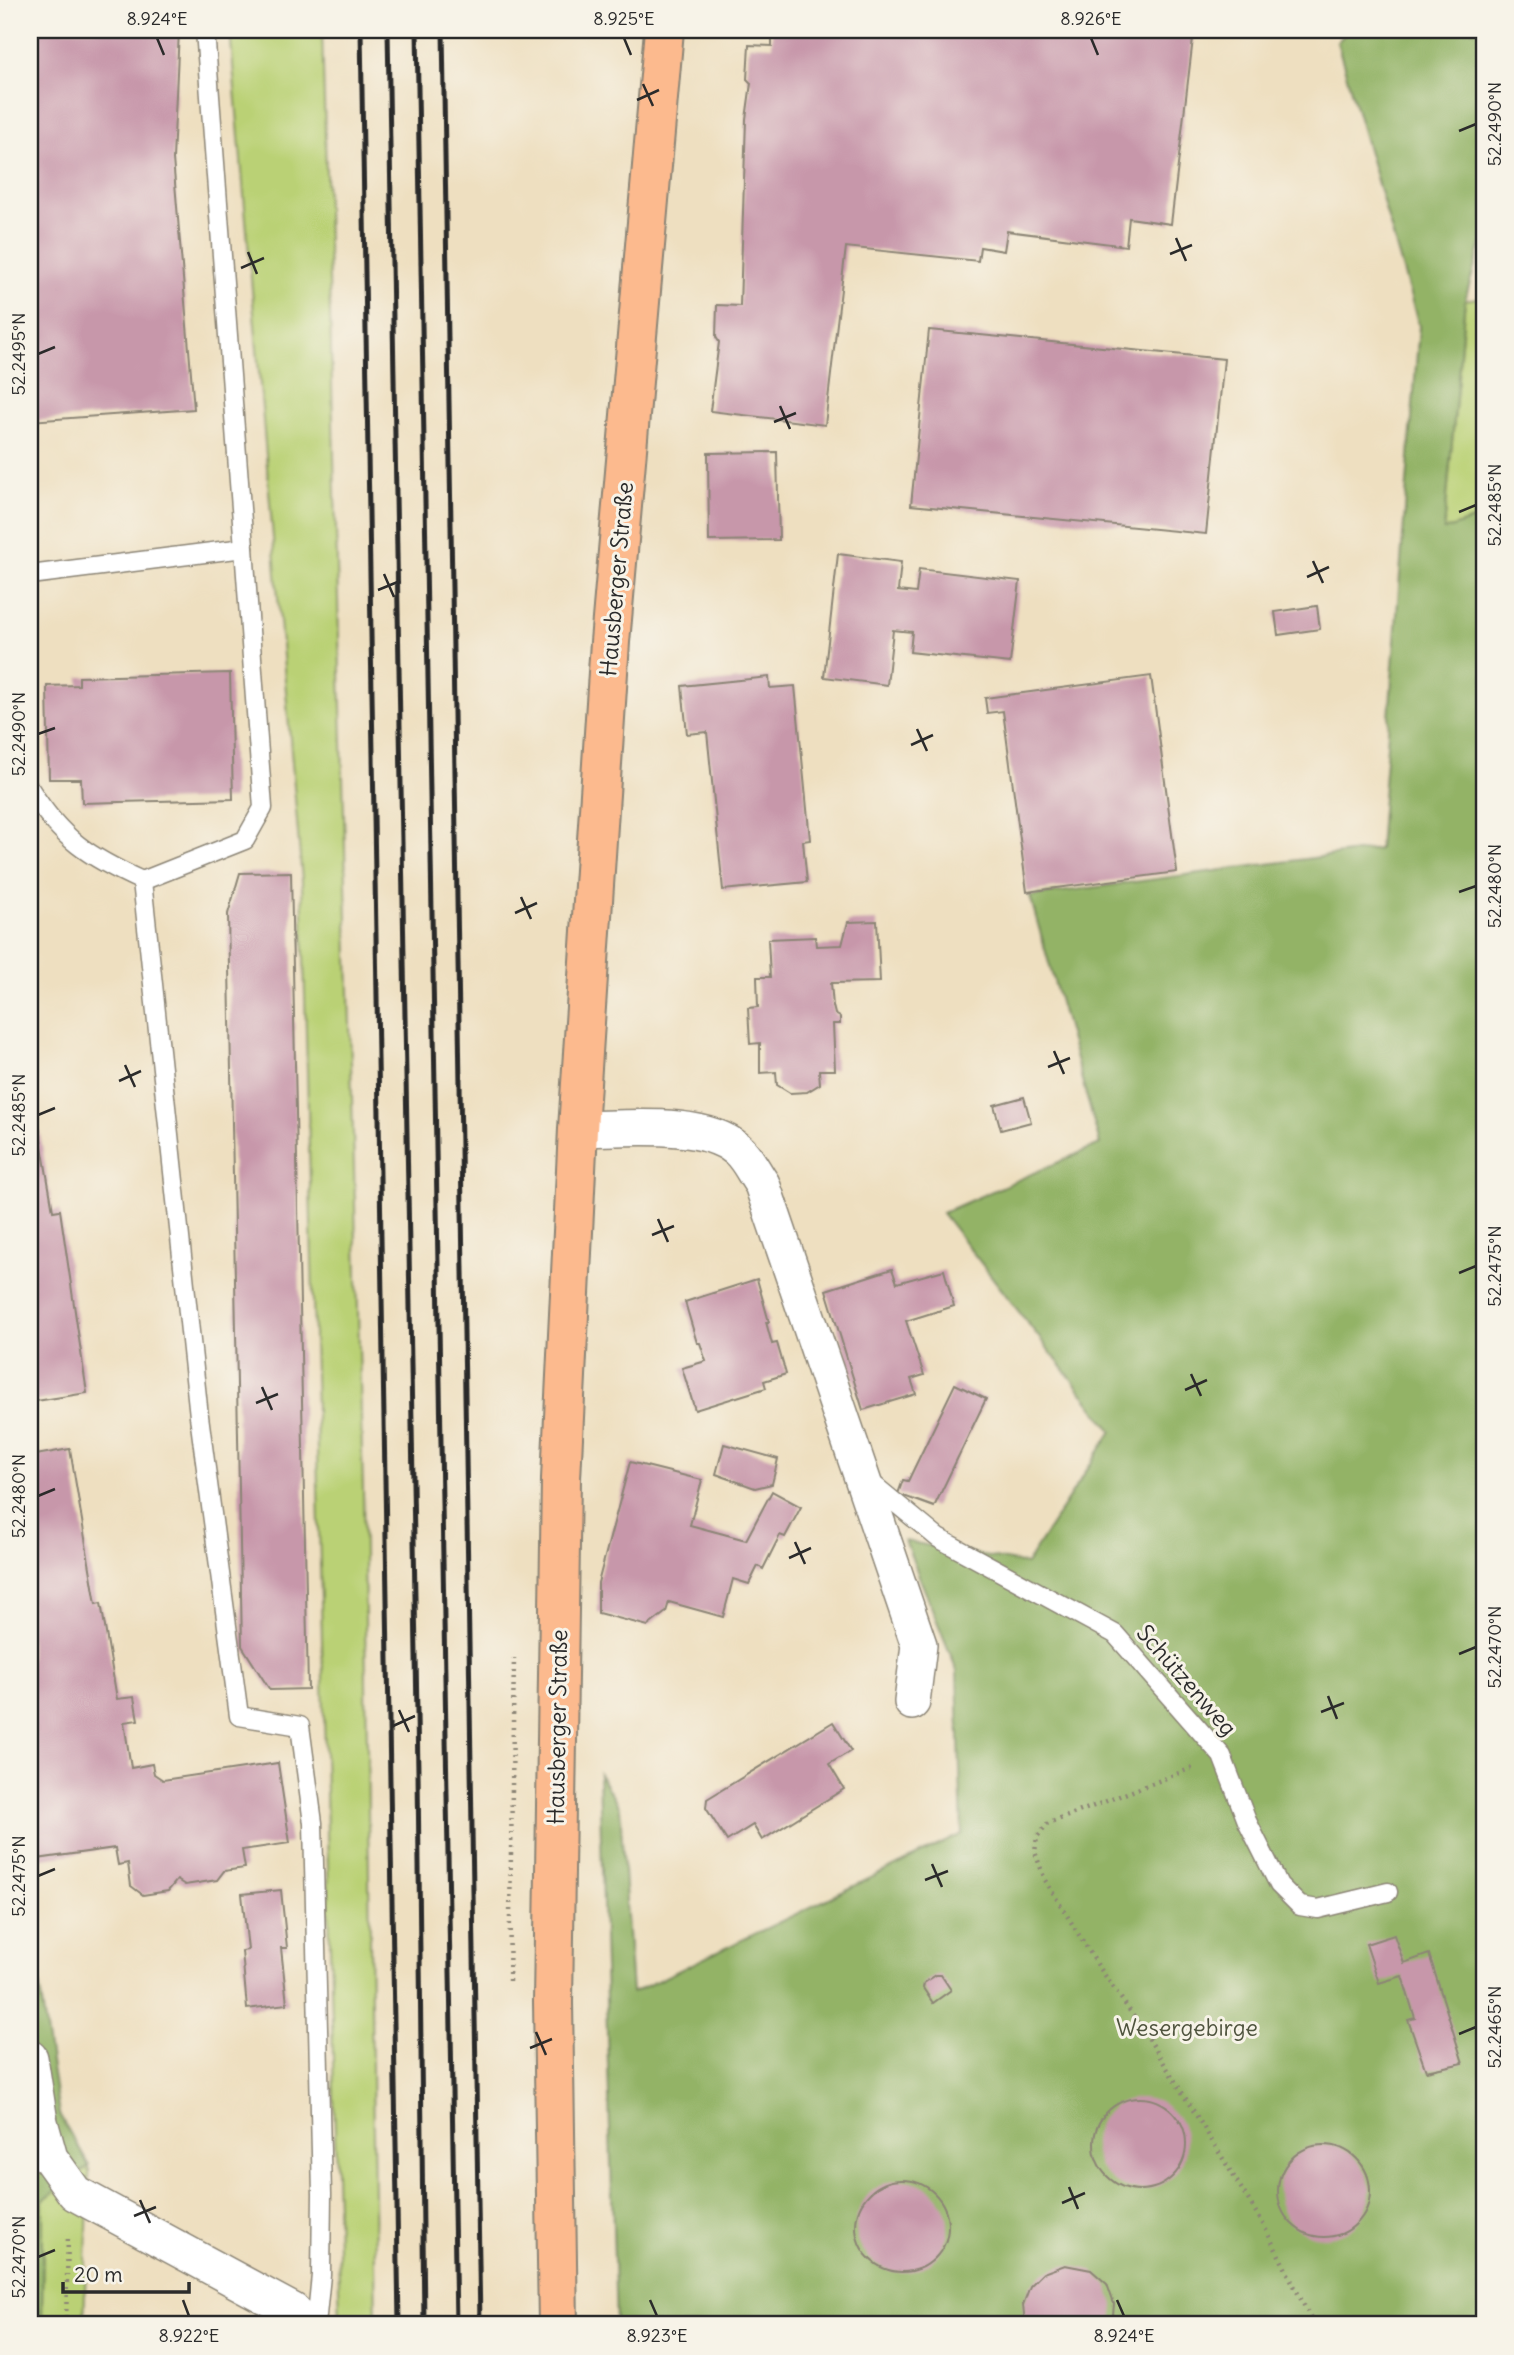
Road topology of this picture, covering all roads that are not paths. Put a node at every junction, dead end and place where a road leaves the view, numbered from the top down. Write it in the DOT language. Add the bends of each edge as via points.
graph roads {
  1 [pos="205,30"];
  2 [pos="664,30"];
  3 [pos="244,548"];
  4 [pos="30,575"];
  5 [pos="30,789"];
  6 [pos="142,881"];
  7 [pos="579,1129"];
  8 [pos="861,1475"];
  9 [pos="912,1702"];
  10 [pos="1388,1892"];
  11 [pos="30,2058"];
  12 [pos="305,2325"];
  13 [pos="316,2325"];
  14 [pos="558,2325"];
  1 -- 3 [label="lane"];
  2 -- 7 [label="main road, Hausberger Straße" via="610,642"];
  3 -- 4 [label="lane"];
  3 -- 6 [label="lane" via="263,808 245,840"];
  5 -- 6 [label="lane" via="47,817 96,860"];
  6 -- 13 [label="lane" via="199,1416 239,1716 300,1726 313,1823 322,2194"];
  7 -- 8 [label="street" via="676,1129 708,1134 737,1149 762,1184"];
  7 -- 14 [label="main road, Hausberger Straße" via="561,1479 553,2003"];
  8 -- 9 [label="street" via="919,1645"];
  8 -- 10 [label="lane, Schützenweg" via="939,1538 1115,1634 1222,1756 1279,1885 1300,1906 1318,1909"];
  11 -- 12 [label="street" via="50,2158 75,2193 293,2311"];
}
